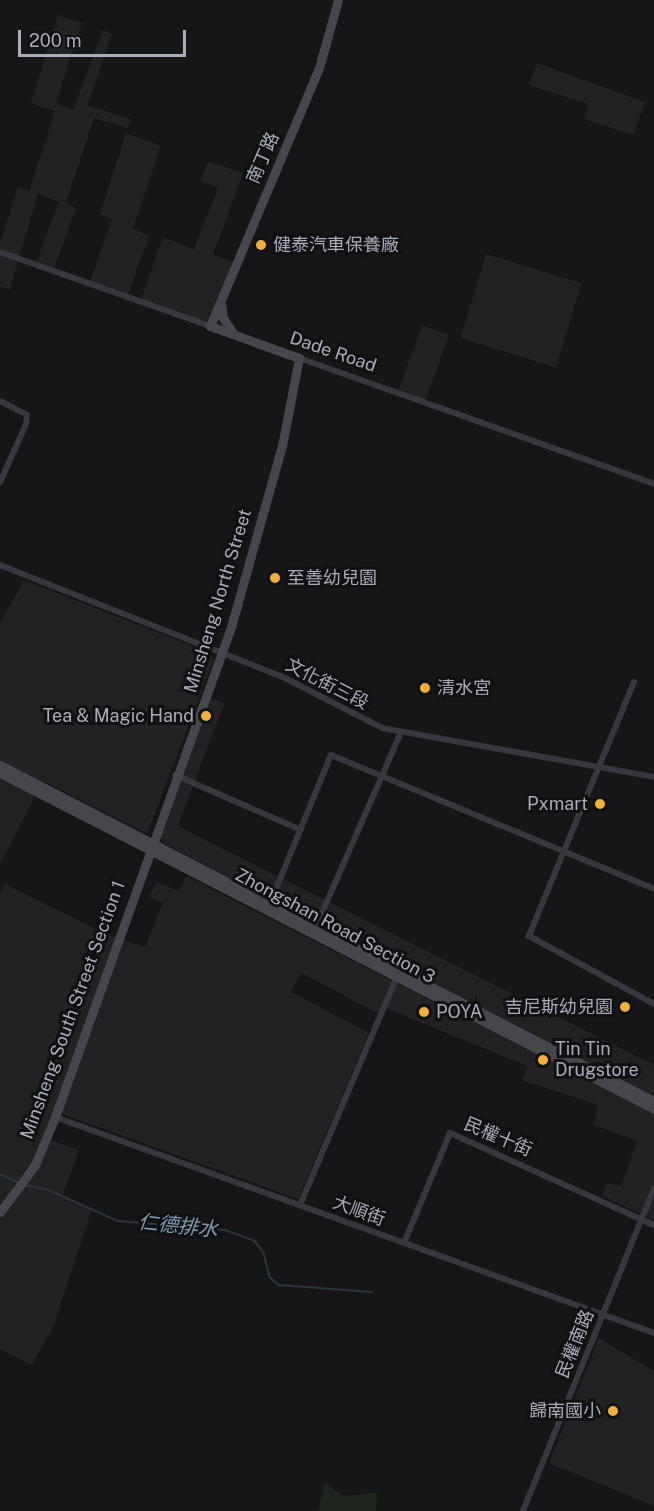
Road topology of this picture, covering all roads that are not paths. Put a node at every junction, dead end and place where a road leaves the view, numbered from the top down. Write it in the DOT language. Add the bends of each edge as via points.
graph roads {
  1 [pos="338,0"];
  2 [pos="0,252"];
  3 [pos="221,297"];
  4 [pos="210,326"];
  5 [pos="235,335"];
  6 [pos="299,358"];
  7 [pos="0,401"];
  8 [pos="0,482"];
  9 [pos="654,484"];
  10 [pos="0,566"];
  11 [pos="222,652"];
  12 [pos="634,682"];
  13 [pos="401,732"];
  14 [pos="0,765"];
  15 [pos="601,768"];
  16 [pos="0,773"];
  17 [pos="175,776"];
  18 [pos="382,777"];
  19 [pos="654,777"];
  20 [pos="300,830"];
  21 [pos="149,845"];
  22 [pos="565,852"];
  23 [pos="654,889"];
  24 [pos="269,906"];
  25 [pos="314,930"];
  26 [pos="397,974"];
  27 [pos="654,1004"];
  28 [pos="654,1101"];
  29 [pos="654,1109"];
  30 [pos="55,1117"];
  31 [pos="654,1189"];
  32 [pos="300,1205"];
  33 [pos="0,1212"];
  34 [pos="642,1220"];
  35 [pos="654,1225"];
  36 [pos="404,1243"];
  37 [pos="603,1314"];
  38 [pos="653,1331"];
  39 [pos="523,1511"];
  1 -- 3 [label="street, 南丁路" via="299,118"];
  2 -- 4 [label="street, Dade Road"];
  3 -- 4 [label="street, 南丁路"];
  3 -- 5 [label="street" via="221,314"];
  4 -- 5 [label="street, Dade Road"];
  5 -- 6 [label="street, Dade Road"];
  6 -- 9 [label="street, Dade Road"];
  6 -- 11 [label="street, Minsheng North Street" via="282,446"];
  7 -- 8 [label="street" via="27,415"];
  10 -- 11 [label="street, 文化街三段"];
  11 -- 13 [label="street, 文化街三段" via="294,682 374,725"];
  11 -- 17 [label="street, Minsheng North Street"];
  12 -- 15 [label="street"];
  13 -- 15 [label="street, 文化街三段"];
  13 -- 18 [label="street"];
  14 -- 21 [label="street, Zhongshan Road Section 3"];
  15 -- 19 [label="street, 文化街三段"];
  15 -- 22 [label="street"];
  16 -- 21 [label="street, Zhongshan Road Section 3"];
  17 -- 20 [label="street"];
  17 -- 21 [label="street, Minsheng North Street"];
  18 -- 20 [label="street" via="331,755"];
  18 -- 22 [label="street"];
  18 -- 25 [label="street"];
  20 -- 24 [label="street"];
  21 -- 24 [label="street, Zhongshan Road Section 3"];
  21 -- 30 [label="street, Minsheng South Street Section 1"];
  22 -- 23 [label="street"];
  22 -- 27 [label="street" via="529,936"];
  24 -- 25 [label="street, Zhongshan Road Section 3"];
  25 -- 26 [label="street, Zhongshan Road Section 3"];
  26 -- 28 [label="street, Zhongshan Road Section 3"];
  26 -- 29 [label="street, Zhongshan Road Section 3"];
  26 -- 32 [label="street"];
  30 -- 32 [label="street, 大順街"];
  30 -- 33 [label="street, Minsheng South Street Section 1" via="25,1181"];
  31 -- 34 [label="street, 民權南路"];
  32 -- 36 [label="street, 大順街"];
  34 -- 35 [label="street"];
  34 -- 36 [label="street, 民權十街" via="450,1133"];
  34 -- 37 [label="street, 民權南路"];
  36 -- 37 [label="street, 大順街"];
  37 -- 38 [label="street, 大順街"];
  37 -- 39 [label="street, 民權南路"];
}
